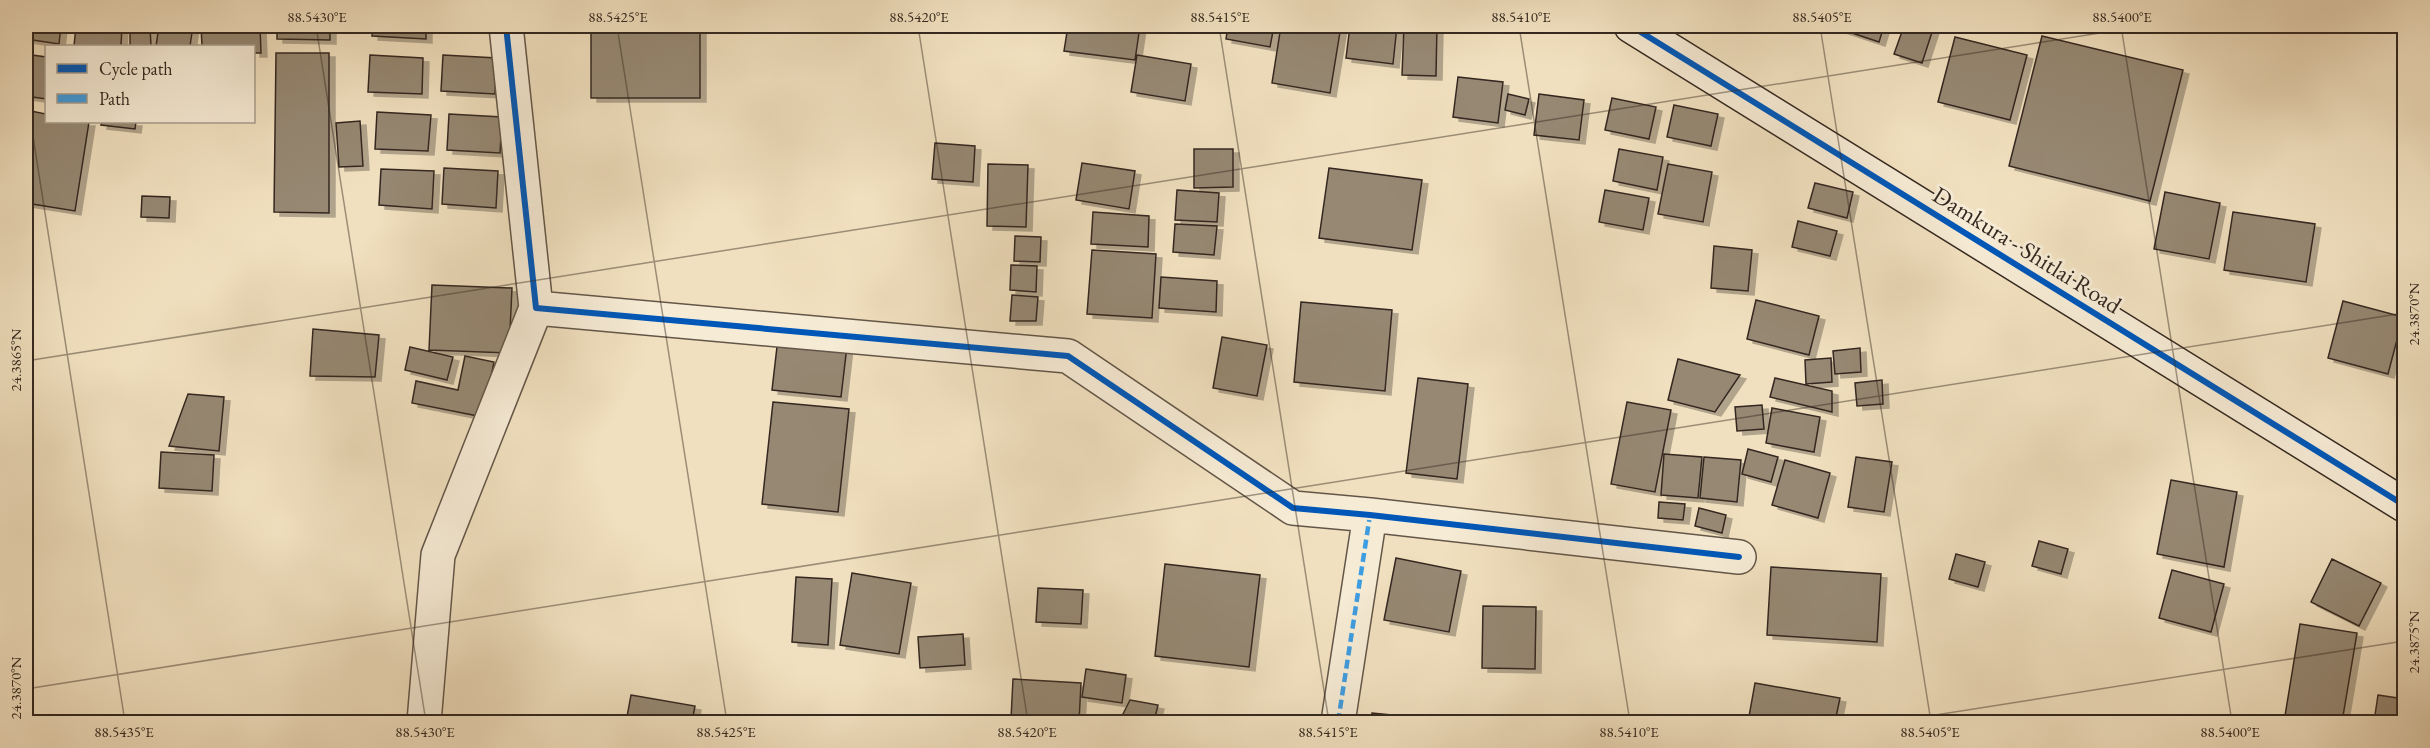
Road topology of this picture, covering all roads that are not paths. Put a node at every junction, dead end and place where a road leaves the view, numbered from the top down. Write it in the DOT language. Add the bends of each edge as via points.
graph roads {
  1 [pos="506,26"];
  2 [pos="1631,26"];
  3 [pos="536,308"];
  4 [pos="2404,505"];
  5 [pos="1370,515"];
  6 [pos="1738,558"];
  7 [pos="424,723"];
  8 [pos="1338,723"];
  1 -- 3 [label="street"];
  2 -- 4 [label="street, Damkura - Shitlai Road"];
  3 -- 5 [label="street" via="1068,356 1293,508"];
  3 -- 7 [label="street" via="438,555"];
  5 -- 6 [label="street"];
  5 -- 8 [label="street"];
}
